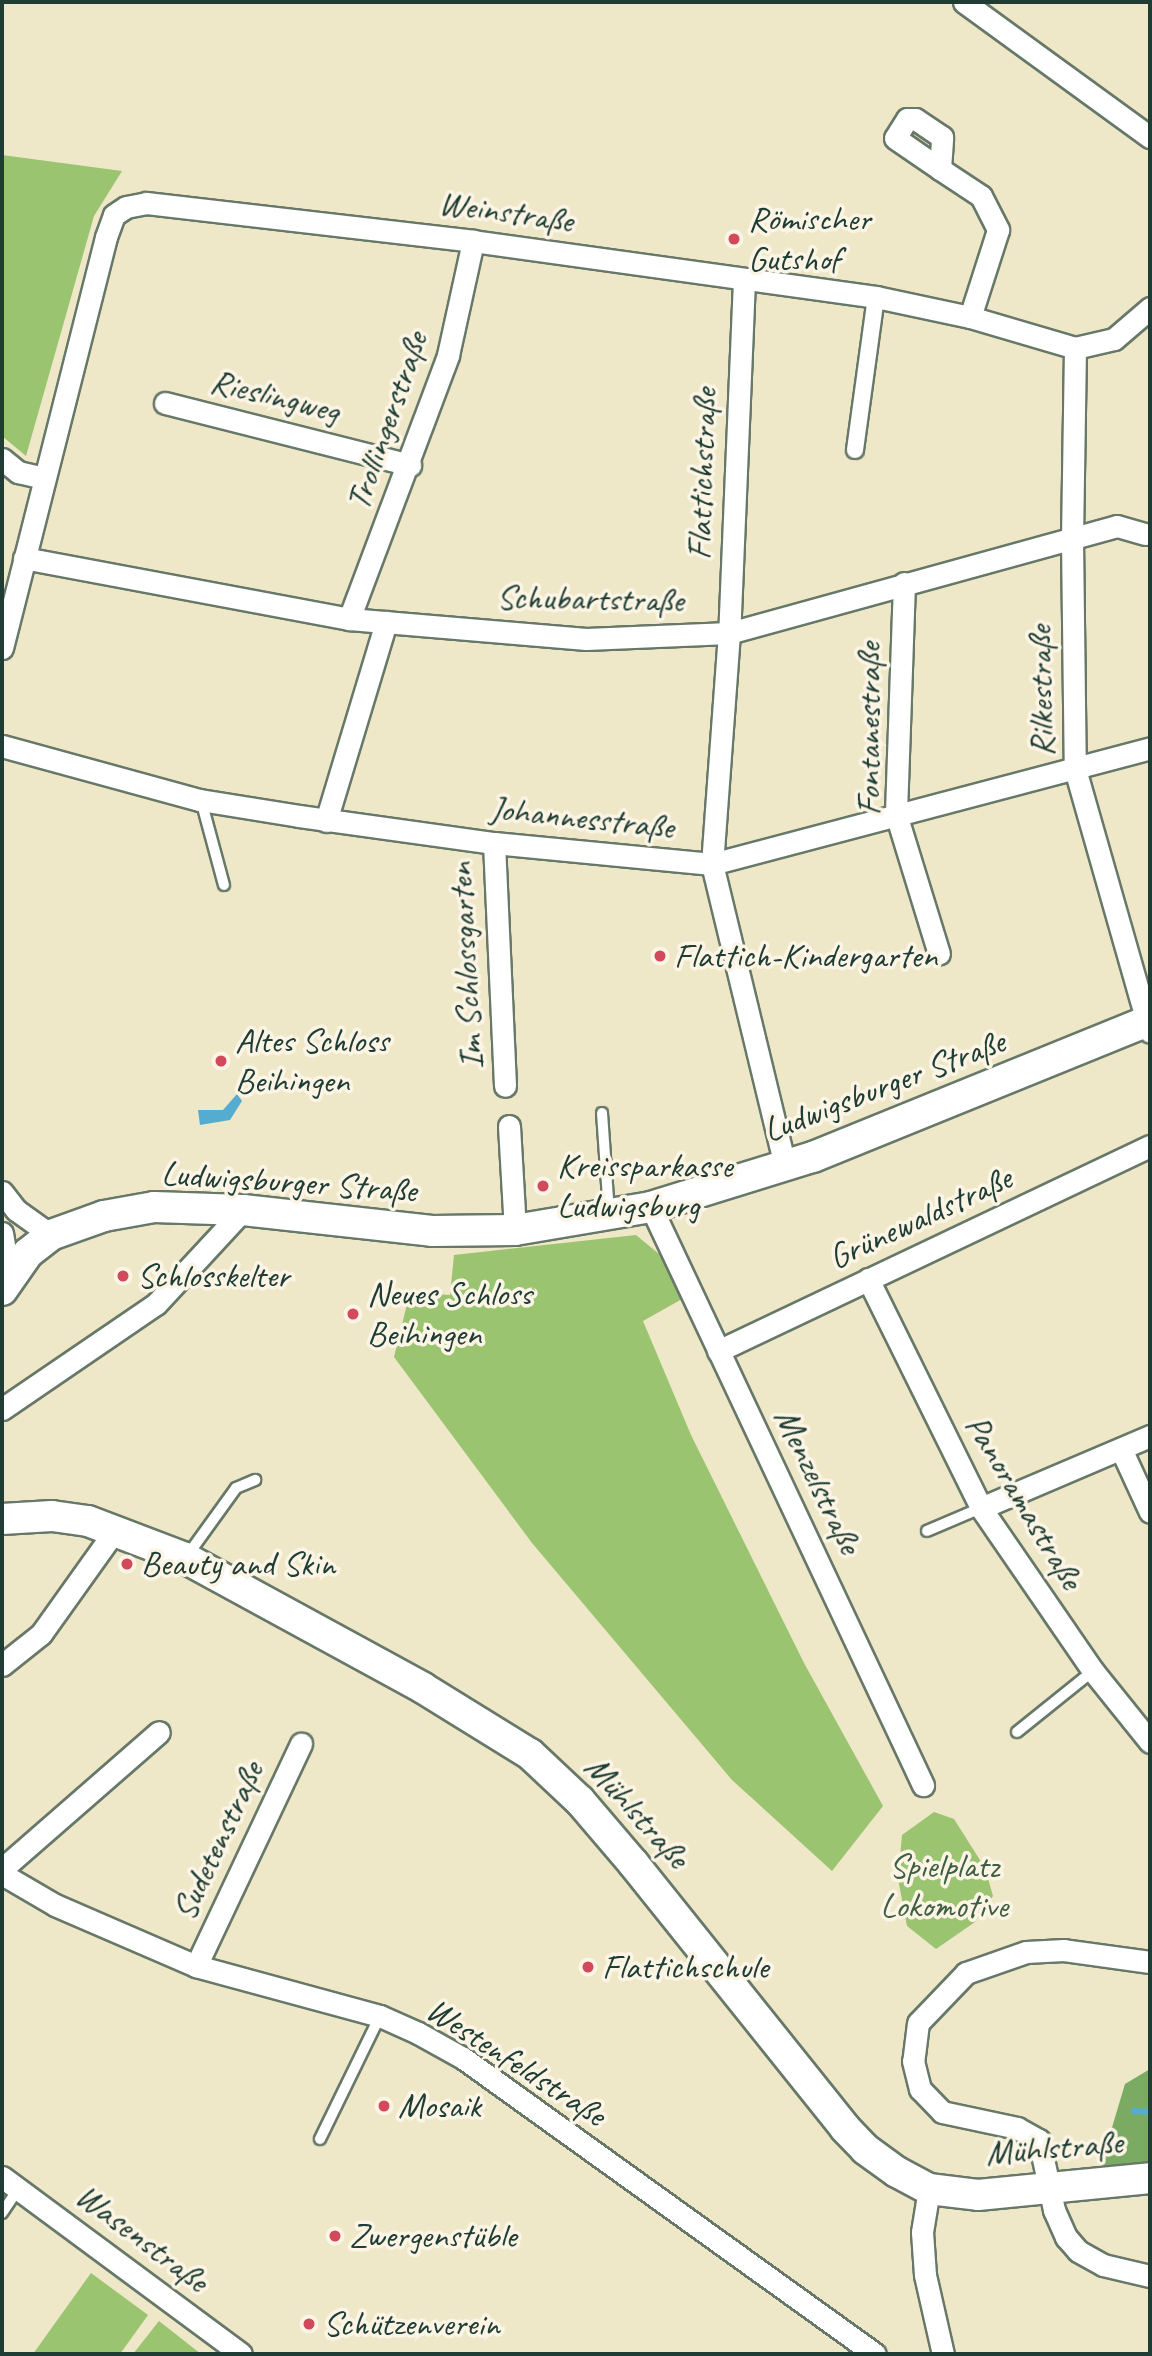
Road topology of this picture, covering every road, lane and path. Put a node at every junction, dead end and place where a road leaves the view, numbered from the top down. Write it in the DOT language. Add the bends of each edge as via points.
graph roads {
  1 [pos="964,2"];
  2 [pos="1150,137"];
  3 [pos="940,169"];
  4 [pos="473,241"];
  5 [pos="744,280"];
  6 [pos="876,296"];
  7 [pos="1150,307"];
  8 [pos="970,317"];
  9 [pos="1076,348"];
  10 [pos="165,403"];
  11 [pos="855,450"];
  12 [pos="2,459"];
  13 [pos="410,465"];
  14 [pos="44,478"];
  15 [pos="1148,535"];
  16 [pos="1072,539"];
  17 [pos="24,558"];
  18 [pos="904,583"];
  19 [pos="349,619"];
  20 [pos="386,622"];
  21 [pos="729,633"];
  22 [pos="2,648"];
  23 [pos="2,746"];
  24 [pos="1150,748"];
  25 [pos="1075,769"];
  26 [pos="200,800"];
  27 [pos="896,814"];
  28 [pos="326,821"];
  29 [pos="494,843"];
  30 [pos="712,864"];
  31 [pos="224,885"];
  32 [pos="939,954"];
  33 [pos="1149,1025"];
  34 [pos="505,1086"];
  35 [pos="602,1112"];
  36 [pos="509,1126"];
  37 [pos="1150,1146"];
  38 [pos="785,1166"];
  39 [pos="2,1192"];
  40 [pos="651,1207"];
  41 [pos="243,1210"];
  42 [pos="609,1216"];
  43 [pos="515,1230"];
  44 [pos="2,1233"];
  45 [pos="25,1258"];
  46 [pos="868,1279"];
  47 [pos="718,1351"];
  48 [pos="2,1409"];
  49 [pos="1150,1436"];
  50 [pos="1121,1449"];
  51 [pos="255,1480"];
  52 [pos="981,1508"];
  53 [pos="1150,1512"];
  54 [pos="2,1519"];
  55 [pos="116,1529"];
  56 [pos="927,1531"];
  57 [pos="185,1558"];
  58 [pos="2,1665"];
  59 [pos="1093,1671"];
  60 [pos="159,1732"];
  61 [pos="1017,1732"];
  62 [pos="1150,1742"];
  63 [pos="301,1744"];
  64 [pos="923,1785"];
  65 [pos="2,1869"];
  66 [pos="2,1874"];
  67 [pos="1150,1962"];
  68 [pos="196,1966"];
  69 [pos="380,2016"];
  70 [pos="320,2139"];
  71 [pos="1150,2178"];
  72 [pos="10,2183"];
  73 [pos="929,2189"];
  74 [pos="1049,2191"];
  75 [pos="2,2213"];
  76 [pos="1150,2276"];
  77 [pos="242,2354"];
  78 [pos="875,2354"];
  79 [pos="943,2354"];
  1 -- 2 [label="street"];
  3 -- 8 [label="street" via="981,196 998,230"];
  4 -- 5 [label="street, Weinstraße"];
  4 -- 13 [label="street, Trollingerstraße" via="448,355"];
  4 -- 14 [label="street, Weinstraße" via="146,203 126,207 114,215 106,237"];
  5 -- 6 [label="street, Weinstraße"];
  5 -- 21 [label="street, Flattichstraße"];
  6 -- 8 [label="street, Weinstraße"];
  6 -- 11 [label="street"];
  7 -- 9 [label="street, Weinstraße" via="1114,340"];
  8 -- 9 [label="street, Weinstraße"];
  9 -- 16 [label="street, Rilkestraße"];
  10 -- 13 [label="street, Rieslingweg"];
  12 -- 14 [label="street" via="18,471"];
  13 -- 19 [label="street, Trollingerstraße"];
  14 -- 17 [label="street"];
  15 -- 16 [label="street, Schubartstraße" via="1117,526"];
  16 -- 18 [label="street, Schubartstraße"];
  16 -- 25 [label="street, Rilkestraße"];
  17 -- 19 [label="street, Schubartstraße"];
  17 -- 22 [label="street"];
  18 -- 21 [label="street, Schubartstraße"];
  18 -- 27 [label="street, Fontanestraße"];
  19 -- 20 [label="street, Schubartstraße"];
  20 -- 21 [label="street, Schubartstraße" via="586,639"];
  20 -- 28 [label="street"];
  21 -- 30 [label="street, Flattichstraße"];
  23 -- 26 [label="street, Johannesstraße"];
  24 -- 25 [label="street, Johannesstraße"];
  25 -- 27 [label="street, Johannesstraße"];
  25 -- 33 [label="street, Rilkestraße"];
  26 -- 28 [label="street, Johannesstraße"];
  26 -- 31 [label="lane"];
  27 -- 30 [label="street, Johannesstraße"];
  27 -- 32 [label="street, Fontanestraße"];
  28 -- 29 [label="street, Johannesstraße"];
  29 -- 30 [label="street, Johannesstraße"];
  29 -- 34 [label="street, Im Schlossgarten"];
  30 -- 38 [label="street, Flattichstraße"];
  33 -- 38 [label="main road, Ludwigsburger Straße"];
  35 -- 42 [label="lane"];
  36 -- 43 [label="street"];
  37 -- 46 [label="street, Grünewaldstraße"];
  38 -- 40 [label="main road, Ludwigsburger Straße"];
  39 -- 45 [label="street" via="16,1210"];
  40 -- 42 [label="main road, Ludwigsburger Straße"];
  40 -- 47 [label="street, Menzelstraße"];
  41 -- 43 [label="main road, Ludwigsburger Straße" via="432,1231"];
  41 -- 45 [label="main road, Ludwigsburger Straße" via="154,1208 104,1216"];
  41 -- 48 [label="street" via="156,1304"];
  42 -- 43 [label="main road, Ludwigsburger Straße"];
  44 -- 45 [label="street"];
  44 -- 45 [label="street"];
  46 -- 47 [label="street, Grünewaldstraße"];
  46 -- 52 [label="street, Panoramastraße"];
  47 -- 64 [label="street, Menzelstraße"];
  49 -- 50 [label="street"];
  50 -- 52 [label="street"];
  50 -- 53 [label="street"];
  51 -- 57 [label="lane" via="236,1488"];
  52 -- 56 [label="lane"];
  52 -- 59 [label="street, Panoramastraße"];
  54 -- 55 [label="main road, Mühlstraße" via="52,1516"];
  55 -- 57 [label="main road, Mühlstraße"];
  55 -- 58 [label="street" via="41,1633"];
  57 -- 73 [label="main road, Mühlstraße" via="423,1688 530,1754 580,1801 634,1863 864,2149"];
  59 -- 61 [label="lane"];
  59 -- 62 [label="street, Panoramastraße"];
  60 -- 65 [label="street"];
  63 -- 68 [label="street, Sudetenstraße"];
  66 -- 68 [label="street, Westenfeldstraße" via="55,1905"];
  67 -- 74 [label="street" via="1064,1950 1000,1959 966,1973 918,2023 913,2061 920,2089 942,2112 1017,2128 1039,2140"];
  68 -- 69 [label="street, Westenfeldstraße"];
  69 -- 70 [label="lane"];
  69 -- 78 [label="street, Westenfeldstraße" via="463,2058"];
  71 -- 74 [label="main road, Mühlstraße"];
  72 -- 75 [label="lane"];
  72 -- 77 [label="street, Wasenstraße"];
  73 -- 74 [label="main road, Mühlstraße" via="978,2195"];
  73 -- 79 [label="street" via="922,2232 925,2275"];
  74 -- 76 [label="street" via="1066,2237 1078,2251 1103,2265"];
}
